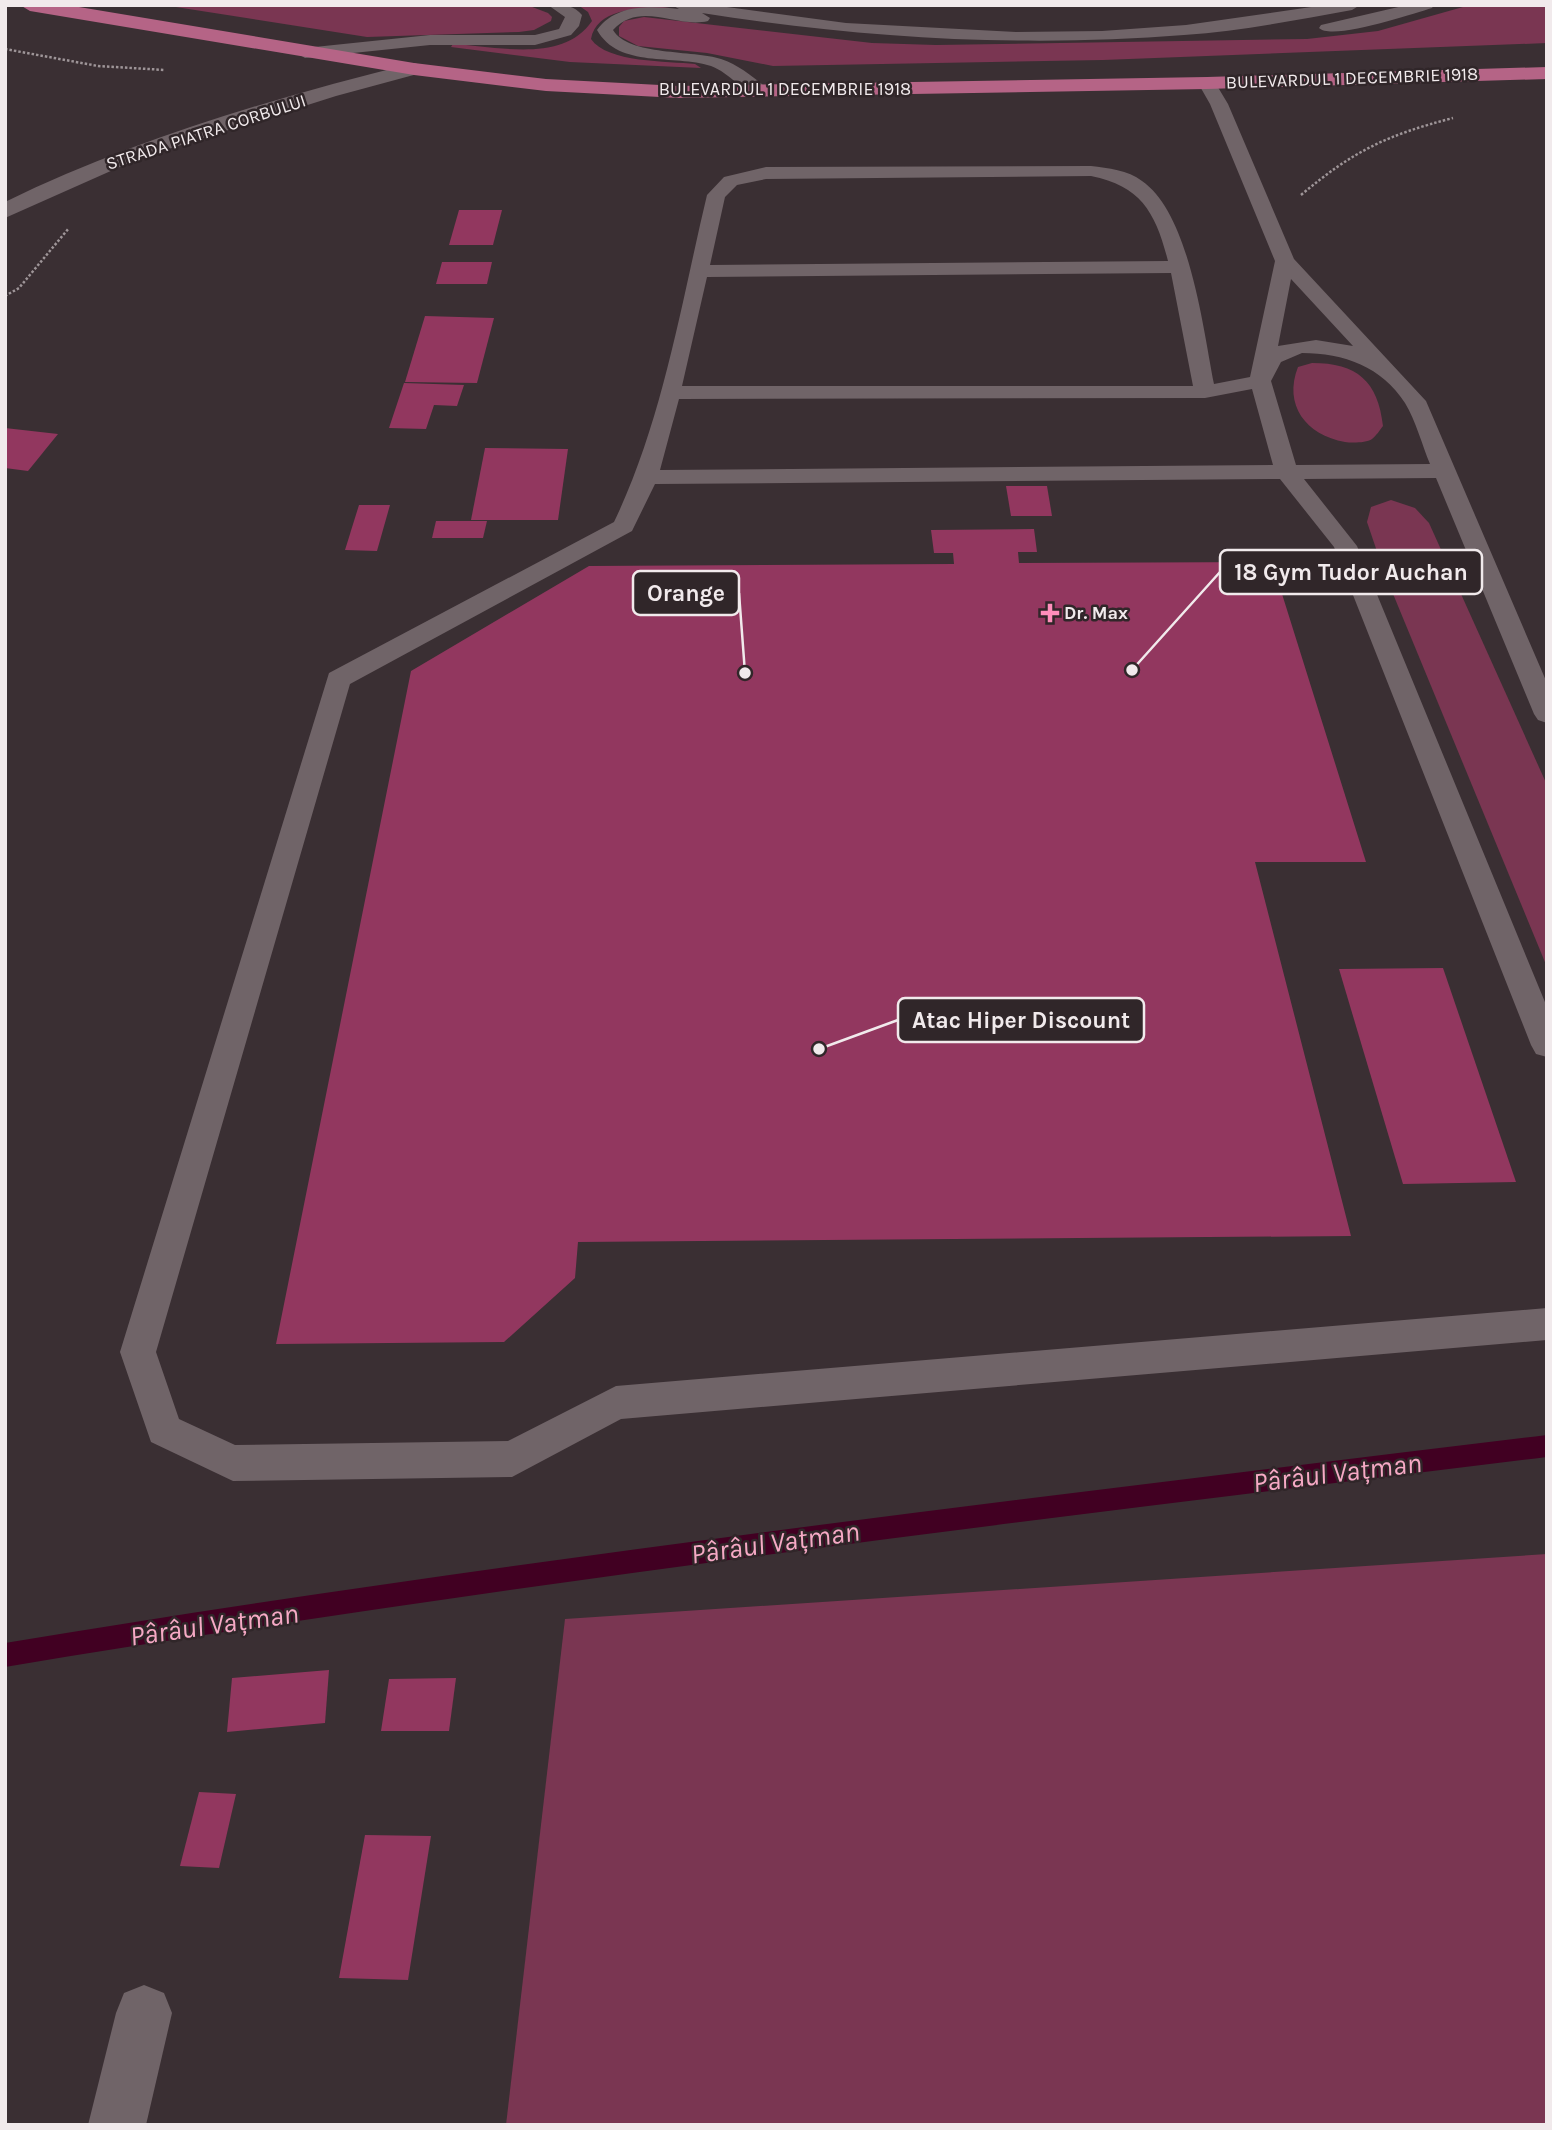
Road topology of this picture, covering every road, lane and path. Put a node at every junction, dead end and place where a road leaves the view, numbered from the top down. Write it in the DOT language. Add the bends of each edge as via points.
graph roads {
  1 [pos="30,5"];
  2 [pos="555,5"];
  3 [pos="680,5"];
  4 [pos="1352,5"];
  5 [pos="1426,5"];
  6 [pos="1243,24"];
  7 [pos="1168,31"];
  8 [pos="1263,31"];
  9 [pos="942,34"];
  10 [pos="305,53"];
  11 [pos="414,69"];
  12 [pos="1547,73"];
  13 [pos="1207,83"];
  14 [pos="761,92"];
  15 [pos="1463,115"];
  16 [pos="5,211"];
  17 [pos="1268,220"];
  18 [pos="1285,261"];
  19 [pos="1180,267"];
  20 [pos="697,271"];
  21 [pos="1392,376"];
  22 [pos="1260,381"];
  23 [pos="1205,392"];
  24 [pos="669,393"];
  25 [pos="1286,471"];
  26 [pos="1445,471"];
  27 [pos="647,477"];
  28 [pos="1547,714"];
  29 [pos="1547,1045"];
  30 [pos="1547,1324"];
  31 [pos="144,2013"];
  32 [pos="117,2125"];
  1 -- 10 [label="main road, BULEVARDUL 1 DECEMBRIE 1918"];
  2 -- 10 [label="lane" via="574,15 571,26 535,40 430,40"];
  3 -- 9 [label="lane"];
  4 -- 6 [label="lane"];
  5 -- 8 [label="lane" via="1317,30"];
  6 -- 7 [label="lane"];
  6 -- 8 [label="lane"];
  7 -- 8 [label="lane"];
  7 -- 9 [label="lane"];
  9 -- 14 [label="lane" via="889,39 645,12 618,18 606,30 615,44 632,50 709,60 730,68"];
  10 -- 11 [label="main road, BULEVARDUL 1 DECEMBRIE 1918"];
  11 -- 14 [label="main road, BULEVARDUL 1 DECEMBRIE 1918" via="546,85"];
  11 -- 16 [label="street, STRADA PIATRA CORBULUI" via="132,153"];
  12 -- 13 [label="main road, BULEVARDUL 1 DECEMBRIE 1918"];
  13 -- 14 [label="main road, BULEVARDUL 1 DECEMBRIE 1918"];
  13 -- 17 [label="lane"];
  15 -- 17 [label="path" via="1368,146"];
  17 -- 18 [label="lane"];
  18 -- 21 [label="lane"];
  18 -- 22 [label="lane"];
  19 -- 20 [label="lane"];
  19 -- 20 [label="lane" via="1160,212 1139,187 1117,176 1090,171 766,173 731,181 716,195"];
  19 -- 23 [label="lane"];
  20 -- 24 [label="lane"];
  21 -- 22 [label="lane" via="1372,360 1343,349 1310,346 1282,352 1266,363"];
  21 -- 26 [label="lane" via="1415,401"];
  22 -- 23 [label="lane"];
  22 -- 25 [label="lane"];
  23 -- 24 [label="lane"];
  24 -- 27 [label="lane"];
  25 -- 26 [label="lane"];
  25 -- 27 [label="lane"];
  25 -- 29 [label="lane" via="1345,545"];
  26 -- 28 [label="lane"];
  27 -- 30 [label="lane" via="624,526 338,679 138,1352 164,1430 233,1463 512,1459 616,1403"];
  31 -- 32 [label="street"];
}
